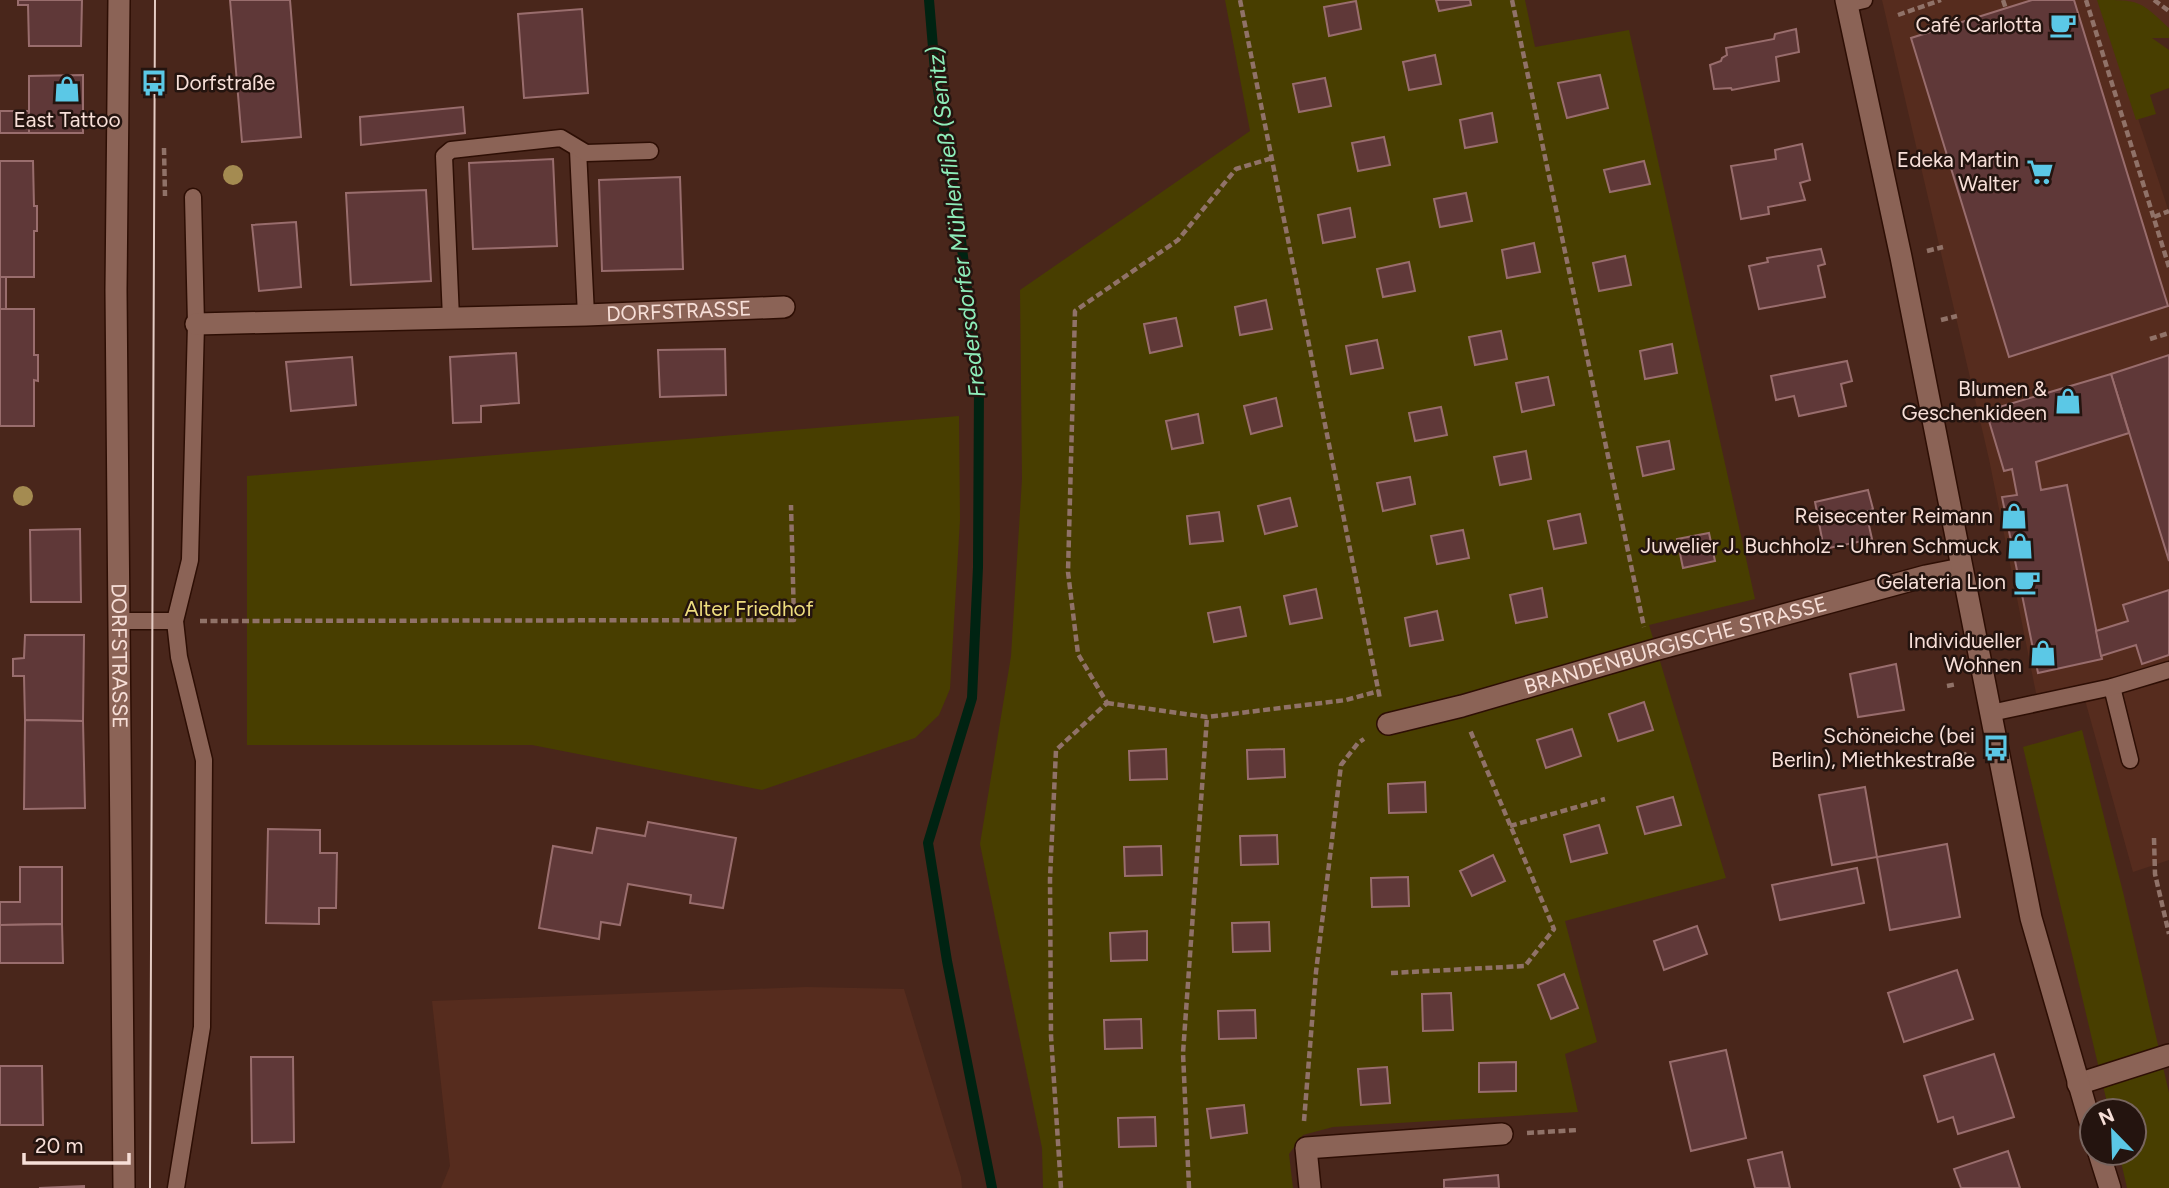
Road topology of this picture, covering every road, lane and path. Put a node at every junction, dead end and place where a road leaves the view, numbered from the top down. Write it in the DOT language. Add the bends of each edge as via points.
graph roads {
  1 [pos="119,0"];
  2 [pos="1240,0"];
  3 [pos="1512,0"];
  4 [pos="1941,0"];
  5 [pos="2003,0"];
  6 [pos="2086,0"];
  7 [pos="2154,0"];
  8 [pos="1852,1"];
  9 [pos="2006,9"];
  10 [pos="2169,11"];
  11 [pos="1898,15"];
  12 [pos="164,148"];
  13 [pos="578,150"];
  14 [pos="649,151"];
  15 [pos="1272,158"];
  16 [pos="193,197"];
  17 [pos="166,198"];
  18 [pos="2169,211"];
  19 [pos="2154,217"];
  20 [pos="1943,247"];
  21 [pos="1921,252"];
  22 [pos="2169,267"];
  23 [pos="784,307"];
  24 [pos="586,315"];
  25 [pos="1957,316"];
  26 [pos="451,318"];
  27 [pos="1935,321"];
  28 [pos="196,324"];
  29 [pos="2169,333"];
  30 [pos="2150,339"];
  31 [pos="791,505"];
  32 [pos="1961,569"];
  33 [pos="120,621"];
  34 [pos="175,621"];
  35 [pos="1650,651"];
  36 [pos="2169,670"];
  37 [pos="2112,687"];
  38 [pos="1379,691"];
  39 [pos="1107,704"];
  40 [pos="1462,706"];
  41 [pos="1990,713"];
  42 [pos="1207,717"];
  43 [pos="1388,724"];
  44 [pos="2130,760"];
  45 [pos="1605,799"];
  46 [pos="1510,826"];
  47 [pos="2154,838"];
  48 [pos="2169,934"];
  49 [pos="1391,973"];
  50 [pos="2169,1055"];
  51 [pos="2078,1084"];
  52 [pos="2082,1097"];
  53 [pos="1578,1130"];
  54 [pos="1502,1134"];
  55 [pos="1306,1147"];
  56 [pos="2103,1167"];
  57 [pos="124,1188"];
  58 [pos="176,1188"];
  59 [pos="1061,1188"];
  60 [pos="1189,1188"];
  61 [pos="1310,1188"];
  62 [pos="2110,1188"];
  1 -- 33 [label="street, DORFSTRASSE"];
  2 -- 15 [label="path"];
  3 -- 35 [label="path"];
  4 -- 11 [label="path"];
  5 -- 9 [label="path"];
  6 -- 19 [label="path"];
  7 -- 10 [label="path"];
  8 -- 32 [label="street"];
  12 -- 17 [label="path"];
  13 -- 14 [label="lane"];
  13 -- 24 [label="lane"];
  13 -- 26 [label="lane" via="561,138 451,150 444,156"];
  15 -- 38 [label="path"];
  15 -- 39 [label="path" via="1236,169 1178,240 1075,311 1068,572 1078,654"];
  16 -- 28 [label="lane"];
  18 -- 19 [label="path"];
  19 -- 22 [label="path"];
  20 -- 21 [label="path"];
  23 -- 24 [label="street, DORFSTRASSE"];
  24 -- 26 [label="street, DORFSTRASSE"];
  25 -- 27 [label="path"];
  26 -- 28 [label="street, DORFSTRASSE"];
  28 -- 34 [label="lane" via="190,560"];
  29 -- 30 [label="path"];
  31 -- 34 [label="path" via="794,620"];
  32 -- 35 [label="street, BRANDENBURGISCHE STRASSE"];
  32 -- 41 [label="street"];
  33 -- 34 [label="lane"];
  33 -- 57 [label="street, DORFSTRASSE"];
  34 -- 58 [label="lane" via="204,760 202,1027"];
  35 -- 40 [label="street, BRANDENBURGISCHE STRASSE"];
  36 -- 37 [label="lane"];
  37 -- 41 [label="lane"];
  37 -- 44 [label="lane"];
  38 -- 42 [label="path" via="1346,700"];
  38 -- 43 [label="path"];
  39 -- 42 [label="path"];
  39 -- 59 [label="path" via="1056,750 1050,879 1051,1036"];
  40 -- 43 [label="street, BRANDENBURGISCHE STRASSE"];
  40 -- 46 [label="path"];
  41 -- 51 [label="street" via="2031,918"];
  42 -- 60 [label="path" via="1183,1053"];
  43 -- 55 [label="path" via="1358,743 1341,765 1316,972 1303,1132"];
  45 -- 46 [label="path"];
  46 -- 49 [label="path" via="1554,929 1525,966"];
  47 -- 48 [label="path" via="2155,874"];
  50 -- 51 [label="street"];
  51 -- 52 [label="street"];
  53 -- 54 [label="path"];
  54 -- 55 [label="street"];
  55 -- 61 [label="street"];
  56 -- 62 [label="street"];
}
